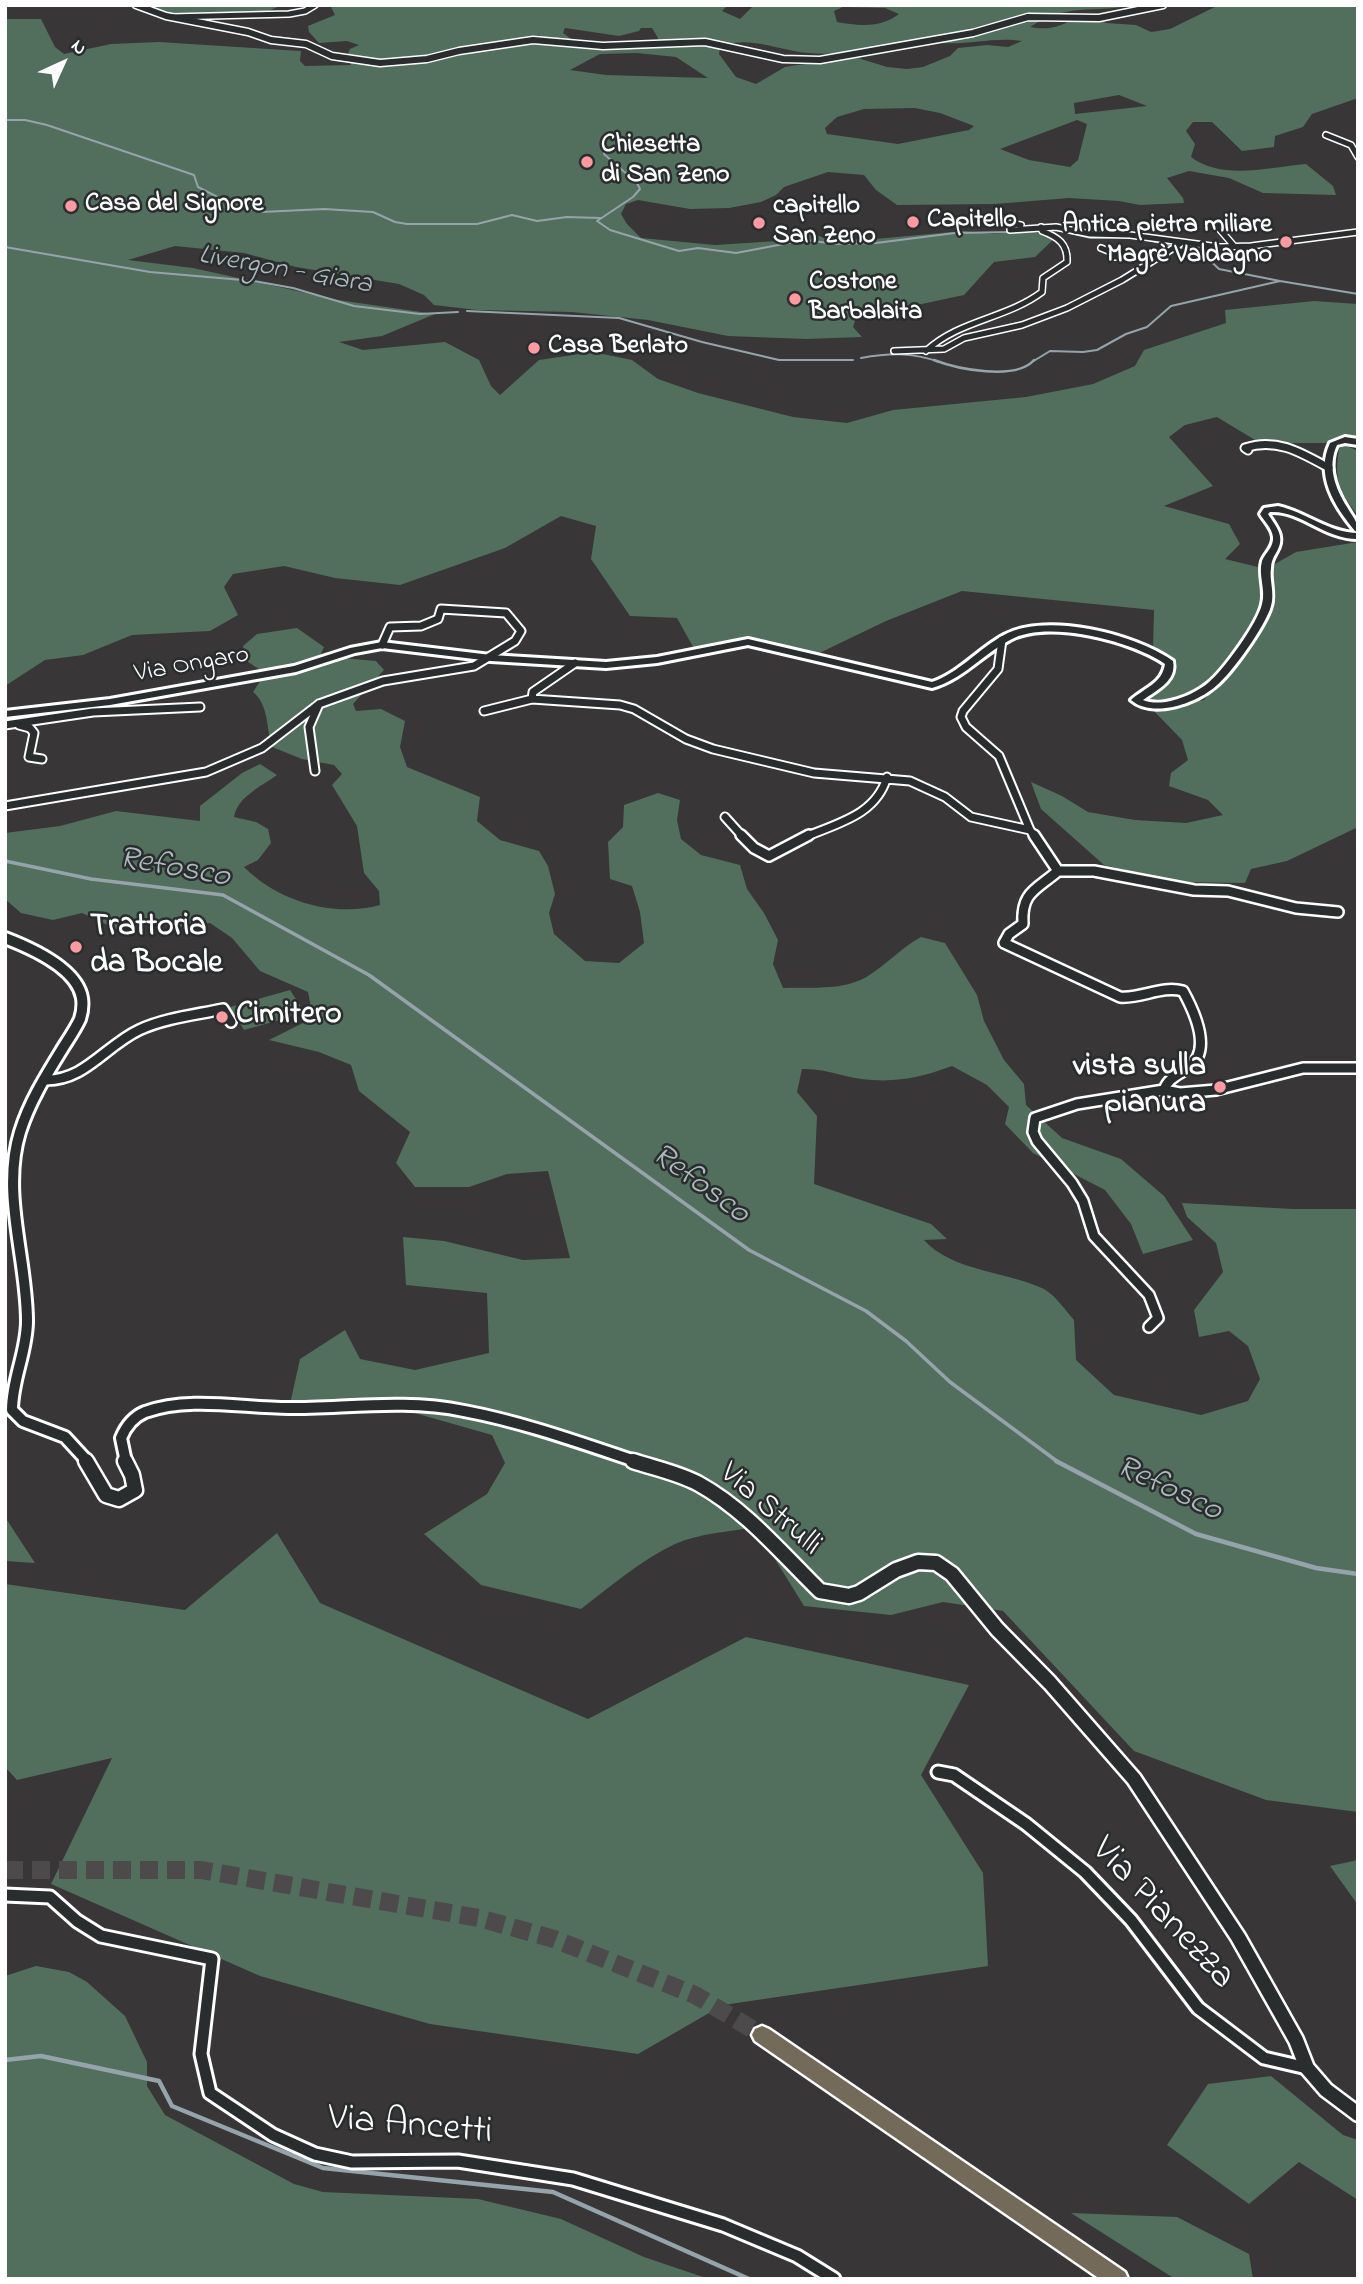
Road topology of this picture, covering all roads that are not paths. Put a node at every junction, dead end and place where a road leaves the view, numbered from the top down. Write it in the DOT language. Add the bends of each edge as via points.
graph roads {
  1 [pos="136,5"];
  2 [pos="314,5"];
  3 [pos="1163,5"];
  4 [pos="171,17"];
  5 [pos="427,59"];
  6 [pos="439,60"];
  7 [pos="1326,135"];
  8 [pos="1358,157"];
  9 [pos="995,221"];
  10 [pos="1216,225"];
  11 [pos="1043,228"];
  12 [pos="1010,230"];
  13 [pos="1356,234"];
  14 [pos="1177,245"];
  15 [pos="1234,246"];
  16 [pos="1101,248"];
  17 [pos="1160,256"];
  18 [pos="894,351"];
  19 [pos="926,351"];
  20 [pos="1358,442"];
  21 [pos="1248,450"];
  22 [pos="1329,468"];
  23 [pos="1358,528"];
  24 [pos="1358,536"];
  25 [pos="1002,640"];
  26 [pos="382,645"];
  27 [pos="491,659"];
  28 [pos="575,663"];
  29 [pos="533,699"];
  30 [pos="318,704"];
  31 [pos="200,707"];
  32 [pos="484,711"];
  33 [pos="6,721"];
  34 [pos="42,759"];
  35 [pos="315,771"];
  36 [pos="887,777"];
  37 [pos="5,806"];
  38 [pos="725,817"];
  39 [pos="1030,830"];
  40 [pos="1058,871"];
  41 [pos="1338,912"];
  42 [pos="5,937"];
  43 [pos="231,1022"];
  44 [pos="1358,1068"];
  45 [pos="45,1080"];
  46 [pos="1164,1090"];
  47 [pos="1149,1327"];
  48 [pos="938,1772"];
  49 [pos="5,1895"];
  50 [pos="1238,1937"];
  51 [pos="762,2035"];
  52 [pos="1307,2068"];
  53 [pos="1358,2114"];
  54 [pos="834,2279"];
  55 [pos="1118,2279"];
  1 -- 4 [label="street"];
  2 -- 4 [label="street" via="289,13"];
  3 -- 5 [label="street" via="1099,18 1028,17 973,33 820,60 783,59 714,43 683,41 603,46 525,41"];
  4 -- 5 [label="street" via="299,43 369,63"];
  5 -- 6 [label="street"];
  7 -- 8 [label="street" via="1352,145"];
  9 -- 11 [label="street"];
  10 -- 15 [label="street"];
  11 -- 12 [label="street"];
  11 -- 14 [label="street" via="1141,236"];
  11 -- 19 [label="street" via="1060,239 1068,253 1067,262 1043,278 1042,292 1018,307 954,329"];
  13 -- 15 [label="street"];
  14 -- 15 [label="street"];
  14 -- 17 [label="street"];
  16 -- 17 [label="street" via="1115,256"];
  17 -- 19 [label="street" via="1067,308"];
  18 -- 19 [label="street"];
  20 -- 22 [label="main road" via="1334,443"];
  21 -- 22 [label="street" via="1245,448 1258,444 1290,447"];
  22 -- 23 [label="main road" via="1333,494"];
  24 -- 25 [label="main road" via="1336,535 1282,510 1267,510 1264,514 1278,541 1267,562 1263,613 1212,684 1176,701 1152,706 1136,700 1166,680 1170,663 1121,642 1082,633 1027,631"];
  25 -- 28 [label="main road, Via Ongaro" via="932,685 748,642 641,663"];
  25 -- 39 [label="street" via="994,679 961,715 998,753"];
  26 -- 27 [label="main road, Via Ongaro"];
  26 -- 27 [label="street, Via Ongaro" via="390,627 432,623 439,619 441,609 506,613 521,634"];
  26 -- 33 [label="main road, Via Ongaro" via="296,669"];
  27 -- 28 [label="main road, Via Ongaro"];
  27 -- 30 [label="street" via="452,672 383,681"];
  28 -- 29 [label="street" via="533,692"];
  29 -- 32 [label="street"];
  29 -- 36 [label="street" via="620,705 686,739 732,755 814,773"];
  30 -- 35 [label="street" via="309,727"];
  30 -- 37 [label="street" via="262,748 206,772"];
  31 -- 33 [label="street"];
  33 -- 34 [label="street" via="30,728 34,733 29,757"];
  36 -- 38 [label="street" via="873,804 774,855 746,844"];
  36 -- 39 [label="street" via="910,781 946,797 982,822"];
  39 -- 40 [label="street"];
  40 -- 41 [label="street" via="1094,871"];
  40 -- 46 [label="street" via="1027,897 1022,905 1023,924 1009,933 1004,943 1120,997 1136,999 1175,988 1183,991 1200,1034 1198,1052"];
  42 -- 45 [label="street" via="73,979 82,997 80,1020"];
  43 -- 45 [label="street" via="223,1009 153,1024 128,1035 74,1077"];
  44 -- 46 [label="street" via="1302,1068 1237,1087"];
  45 -- 50 [label="street, Via Strulli" via="23,1121 15,1151 27,1323 12,1410 23,1422 67,1438 106,1496 125,1497 135,1487 121,1438 135,1418 153,1410 419,1405 491,1418 696,1482 716,1493 820,1591 831,1595 859,1593 906,1565 936,1563 952,1574 1134,1779"];
  46 -- 47 [label="street" via="1043,1114 1035,1118 1033,1132 1083,1200 1094,1236 1149,1295 1158,1318"];
  48 -- 52 [label="street, Via Pianezza" via="954,1775 1085,1872 1131,1920 1198,2008 1264,2058"];
  49 -- 54 [label="street, Via Ancetti" via="50,1896 78,1922 107,1938 212,1959 213,1982 201,2054 210,2093 273,2135 315,2154 352,2162 458,2161 573,2179 723,2225 797,2256"];
  50 -- 52 [label="street, Via Pianezza"];
  51 -- 55 [label="highway"];
  52 -- 53 [label="street, Via Pianezza" via="1326,2090"];
}
